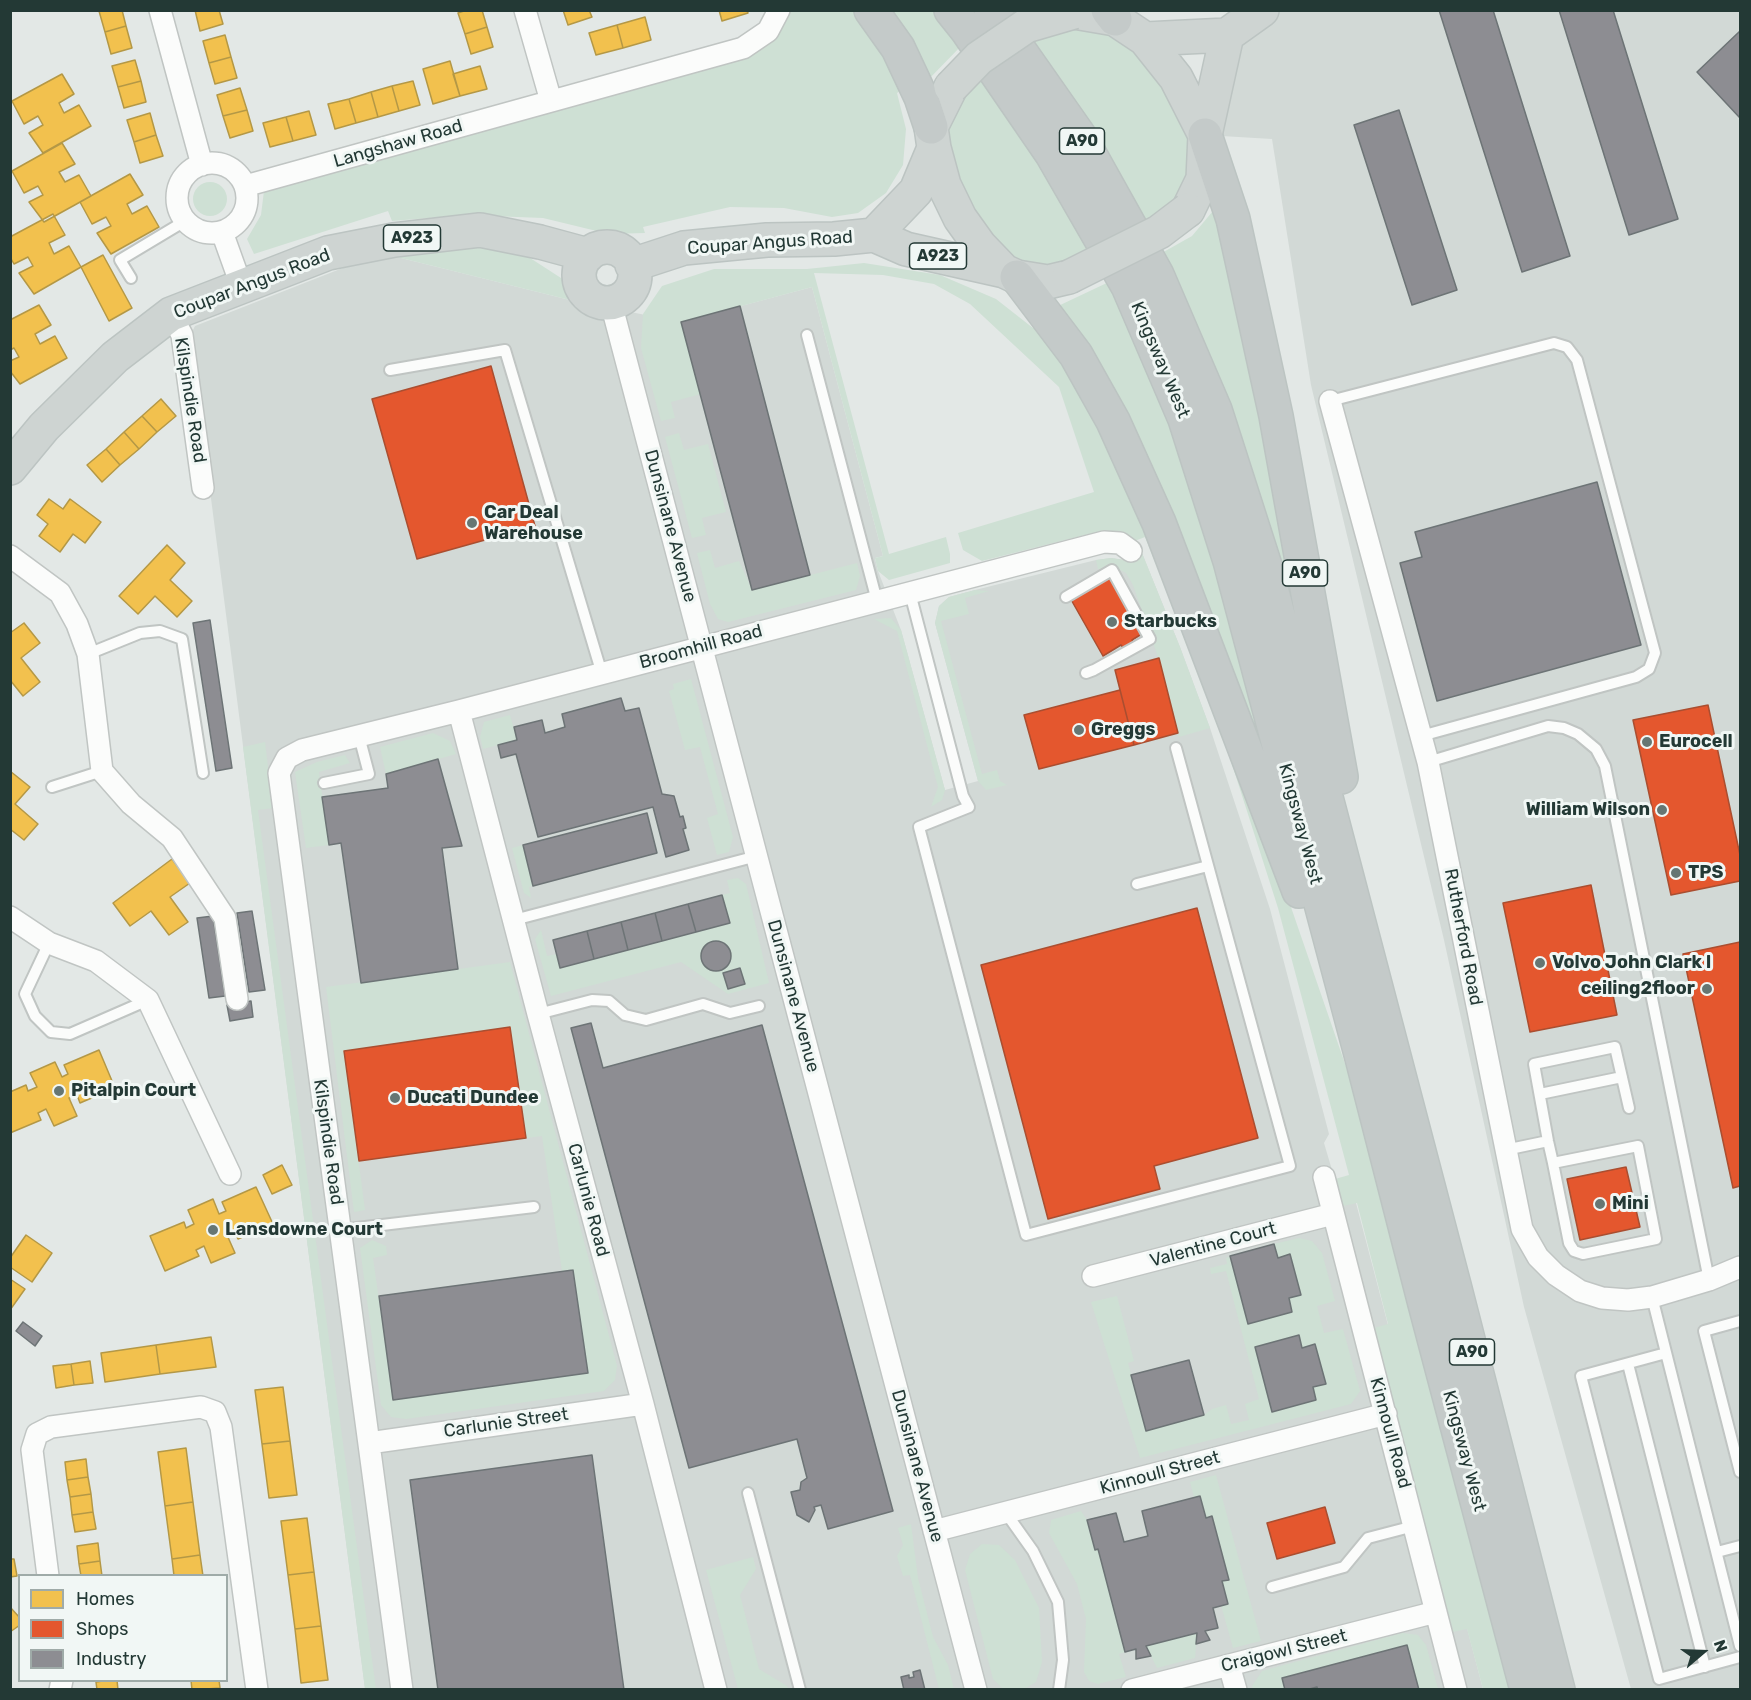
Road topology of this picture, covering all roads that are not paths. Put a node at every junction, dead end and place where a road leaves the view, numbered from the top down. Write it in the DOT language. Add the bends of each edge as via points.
graph roads {
  1 [pos="160,10"];
  2 [pos="525,10"];
  3 [pos="779,10"];
  4 [pos="871,10"];
  5 [pos="951,10"];
  6 [pos="991,10"];
  7 [pos="1262,10"];
  8 [pos="1112,15"];
  9 [pos="1227,35"];
  10 [pos="1145,39"];
  11 [pos="551,101"];
  12 [pos="1205,135"];
  13 [pos="932,138"];
  14 [pos="202,165"];
  15 [pos="245,186"];
  16 [pos="185,221"];
  17 [pos="222,232"];
  18 [pos="874,235"];
  19 [pos="588,255"];
  20 [pos="632,265"];
  21 [pos="1011,274"];
  22 [pos="131,278"];
  23 [pos="241,285"];
  24 [pos="611,303"];
  25 [pos="171,314"];
  26 [pos="807,335"];
  27 [pos="390,370"];
  28 [pos="1330,401"];
  29 [pos="10,468"];
  30 [pos="203,488"];
  31 [pos="1131,551"];
  32 [pos="10,556"];
  33 [pos="910,593"];
  34 [pos="1066,597"];
  35 [pos="877,601"];
  36 [pos="702,647"];
  37 [pos="88,654"];
  38 [pos="1086,673"];
  39 [pos="602,674"];
  40 [pos="459,711"];
  41 [pos="359,736"];
  42 [pos="1421,736"];
  43 [pos="1176,748"];
  44 [pos="1428,762"];
  45 [pos="102,771"];
  46 [pos="203,773"];
  47 [pos="279,773"];
  48 [pos="324,783"];
  49 [pos="52,787"];
  50 [pos="756,856"];
  51 [pos="1208,866"];
  52 [pos="1137,884"];
  53 [pos="12,920"];
  54 [pos="514,920"];
  55 [pos="49,943"];
  56 [pos="237,999"];
  57 [pos="148,1000"];
  58 [pos="759,1006"];
  59 [pos="538,1014"];
  60 [pos="1383,1015"];
  61 [pos="1362,1058"];
  62 [pos="1622,1077"];
  63 [pos="1540,1094"];
  64 [pos="1629,1108"];
  65 [pos="1548,1141"];
  66 [pos="1506,1150"];
  67 [pos="1552,1163"];
  68 [pos="230,1174"];
  69 [pos="1324,1177"];
  70 [pos="534,1207"];
  71 [pos="1333,1214"];
  72 [pos="340,1230"];
  73 [pos="1740,1267"];
  74 [pos="1093,1276"];
  75 [pos="1709,1280"];
  76 [pos="1652,1297"];
  77 [pos="1740,1321"];
  78 [pos="1666,1353"];
  79 [pos="1628,1364"];
  80 [pos="643,1404"];
  81 [pos="1386,1414"];
  82 [pos="369,1443"];
  83 [pos="1740,1472"];
  84 [pos="748,1493"];
  85 [pos="1006,1512"];
  86 [pos="1414,1526"];
  87 [pos="934,1531"];
  88 [pos="1740,1546"];
  89 [pos="1717,1552"];
  90 [pos="48,1574"];
  91 [pos="1272,1587"];
  92 [pos="1436,1612"];
  93 [pos="1740,1646"];
  94 [pos="1740,1658"];
  95 [pos="1229,1665"];
  96 [pos="1705,1667"];
  97 [pos="1662,1684"];
  98 [pos="257,1689"];
  99 [pos="402,1689"];
  100 [pos="716,1689"];
  101 [pos="800,1689"];
  102 [pos="976,1689"];
  103 [pos="1059,1689"];
  104 [pos="1132,1689"];
  105 [pos="1236,1689"];
  106 [pos="1456,1689"];
  107 [pos="1527,1689"];
  108 [pos="1558,1689"];
  1 -- 14 [label="street"];
  2 -- 11 [label="street"];
  3 -- 11 [label="street, Langshaw Road" via="768,31 743,48"];
  4 -- 13 [label="highway" via="898,48 921,97"];
  5 -- 61 [label="highway, Kingsway West / A90" via="1052,154 1128,286 1185,419 1230,561"];
  6 -- 60 [label="highway, Kingsway West / A90" via="1080,137 1157,275 1215,410 1266,569"];
  7 -- 9 [label="main road"];
  8 -- 10 [label="main road"];
  8 -- 13 [label="main road, Coupar Angus Road, bridge" via="1074,12 1026,26 979,58 951,87"];
  9 -- 10 [label="main road"];
  9 -- 12 [label="main road"];
  10 -- 12 [label="main road" via="1176,78"];
  11 -- 15 [label="street, Langshaw Road"];
  12 -- 21 [label="main road, Coupar Angus Road, bridge" via="1203,179 1188,210 1159,232 1069,277 1048,282"];
  12 -- 60 [label="highway, A90" via="1233,219 1276,416"];
  13 -- 18 [label="main road, Coupar Angus Road" via="916,191"];
  13 -- 21 [label="main road" via="944,185 960,218 980,246"];
  14 -- 15 [label="street" via="223,165 240,177"];
  14 -- 16 [label="street" via="183,178 178,189 179,211"];
  15 -- 17 [label="street" via="246,208 233,227"];
  16 -- 17 [label="street" via="202,232"];
  16 -- 22 [label="lane" via="120,260"];
  17 -- 23 [label="street"];
  18 -- 20 [label="main road, Coupar Angus Road / A923" via="684,248"];
  18 -- 21 [label="main road, Coupar Angus Road / A923" via="906,249"];
  19 -- 20 [label="main road, Coupar Angus Road / A923" via="613,248"];
  19 -- 23 [label="main road, Coupar Angus Road / A923" via="480,230 328,253"];
  19 -- 24 [label="main road" via="579,270 582,288 594,300"];
  20 -- 24 [label="main road" via="633,285 620,300"];
  21 -- 61 [label="highway, A90" via="1076,355 1113,421 1159,523"];
  23 -- 25 [label="main road, Coupar Angus Road / A923"];
  24 -- 36 [label="street, Dunsinane Avenue"];
  25 -- 29 [label="main road, Coupar Angus Road / A923" via="115,357 44,427"];
  25 -- 30 [label="street, Kilspindie Road" via="182,336"];
  26 -- 35 [label="lane"];
  27 -- 39 [label="lane" via="505,350"];
  28 -- 42 [label="street, Rutherford Road"];
  28 -- 42 [label="lane" via="1554,343 1567,346 1577,360 1655,653 1649,669 1636,677"];
  31 -- 33 [label="street, Broomhill Road" via="1120,543 1104,542"];
  32 -- 37 [label="street" via="60,593"];
  33 -- 35 [label="street, Broomhill Road"];
  33 -- 51 [label="lane" via="969,807 919,827 1026,1235 1290,1166"];
  34 -- 38 [label="lane" via="1112,570 1150,639"];
  35 -- 36 [label="street, Broomhill Road"];
  36 -- 39 [label="street, Broomhill Road"];
  36 -- 50 [label="street, Dunsinane Avenue"];
  37 -- 45 [label="street"];
  37 -- 46 [label="lane" via="140,633 160,630 182,639"];
  39 -- 40 [label="street, Broomhill Road"];
  40 -- 41 [label="street, Broomhill Road"];
  40 -- 54 [label="street, Carlunie Road"];
  41 -- 47 [label="street, Broomhill Road" via="302,750 287,758"];
  41 -- 48 [label="lane" via="369,774"];
  42 -- 44 [label="street, Rutherford Road"];
  43 -- 51 [label="lane"];
  44 -- 66 [label="street, Rutherford Road"];
  44 -- 75 [label="lane" via="1548,726 1564,728 1596,749 1605,766"];
  45 -- 49 [label="lane"];
  45 -- 56 [label="street" via="131,804 172,838 225,918"];
  47 -- 72 [label="street, Kilspindie Road"];
  50 -- 54 [label="lane"];
  50 -- 87 [label="street, Dunsinane Avenue"];
  51 -- 52 [label="lane"];
  53 -- 55 [label="street"];
  54 -- 59 [label="street, Carlunie Road"];
  55 -- 57 [label="street" via="96,961"];
  55 -- 57 [label="lane" via="25,994 35,1016 51,1032 70,1034"];
  57 -- 68 [label="street"];
  58 -- 59 [label="lane" via="730,1013 703,1004 646,1020 625,1015 609,1001 591,1000"];
  59 -- 80 [label="street, Carlunie Road"];
  60 -- 108 [label="highway, Kingsway West / A90"];
  61 -- 107 [label="highway, Kingsway West / A90"];
  62 -- 63 [label="lane"];
  62 -- 63 [label="lane" via="1615,1047 1534,1064"];
  62 -- 64 [label="lane"];
  63 -- 65 [label="lane"];
  65 -- 66 [label="lane"];
  65 -- 67 [label="lane"];
  66 -- 76 [label="street, Rutherford Road" via="1522,1229 1538,1257 1580,1291 1602,1298"];
  67 -- 67 [label="lane" via="1638,1146 1656,1239 1583,1254 1574,1251"];
  69 -- 71 [label="street, Kinnoull Road"];
  70 -- 72 [label="lane"];
  71 -- 74 [label="street, Valentine Court"];
  71 -- 81 [label="street, Kinnoull Road"];
  72 -- 82 [label="street, Kilspindie Road"];
  73 -- 75 [label="street, Rutherford Road"];
  75 -- 76 [label="street, Rutherford Road"];
  76 -- 78 [label="lane"];
  77 -- 83 [label="lane" via="1704,1331"];
  78 -- 79 [label="lane"];
  78 -- 89 [label="lane"];
  79 -- 96 [label="lane"];
  79 -- 97 [label="lane" via="1581,1376"];
  80 -- 82 [label="street, Carlunie Street"];
  80 -- 100 [label="street, Carlunie Road"];
  81 -- 85 [label="street, Kinnoull Street"];
  81 -- 86 [label="street, Kinnoull Road"];
  82 -- 99 [label="street, Kilspindie Road"];
  84 -- 101 [label="lane"];
  85 -- 87 [label="street, Kinnoull Street"];
  85 -- 103 [label="lane" via="1033,1551 1059,1602 1063,1660"];
  86 -- 91 [label="lane" via="1368,1538 1344,1567"];
  86 -- 92 [label="street, Kinnoull Road"];
  87 -- 102 [label="street, Dunsinane Avenue"];
  88 -- 89 [label="lane"];
  89 -- 93 [label="lane"];
  90 -- 98 [label="street" via="32,1450 37,1434 51,1427 201,1407 215,1412 221,1426"];
  92 -- 95 [label="street, Craigowl Street"];
  92 -- 106 [label="street, Kinnoull Road"];
  94 -- 96 [label="lane"];
  95 -- 104 [label="street, Craigowl Street"];
  95 -- 105 [label="street"];
  96 -- 97 [label="lane"];
}
